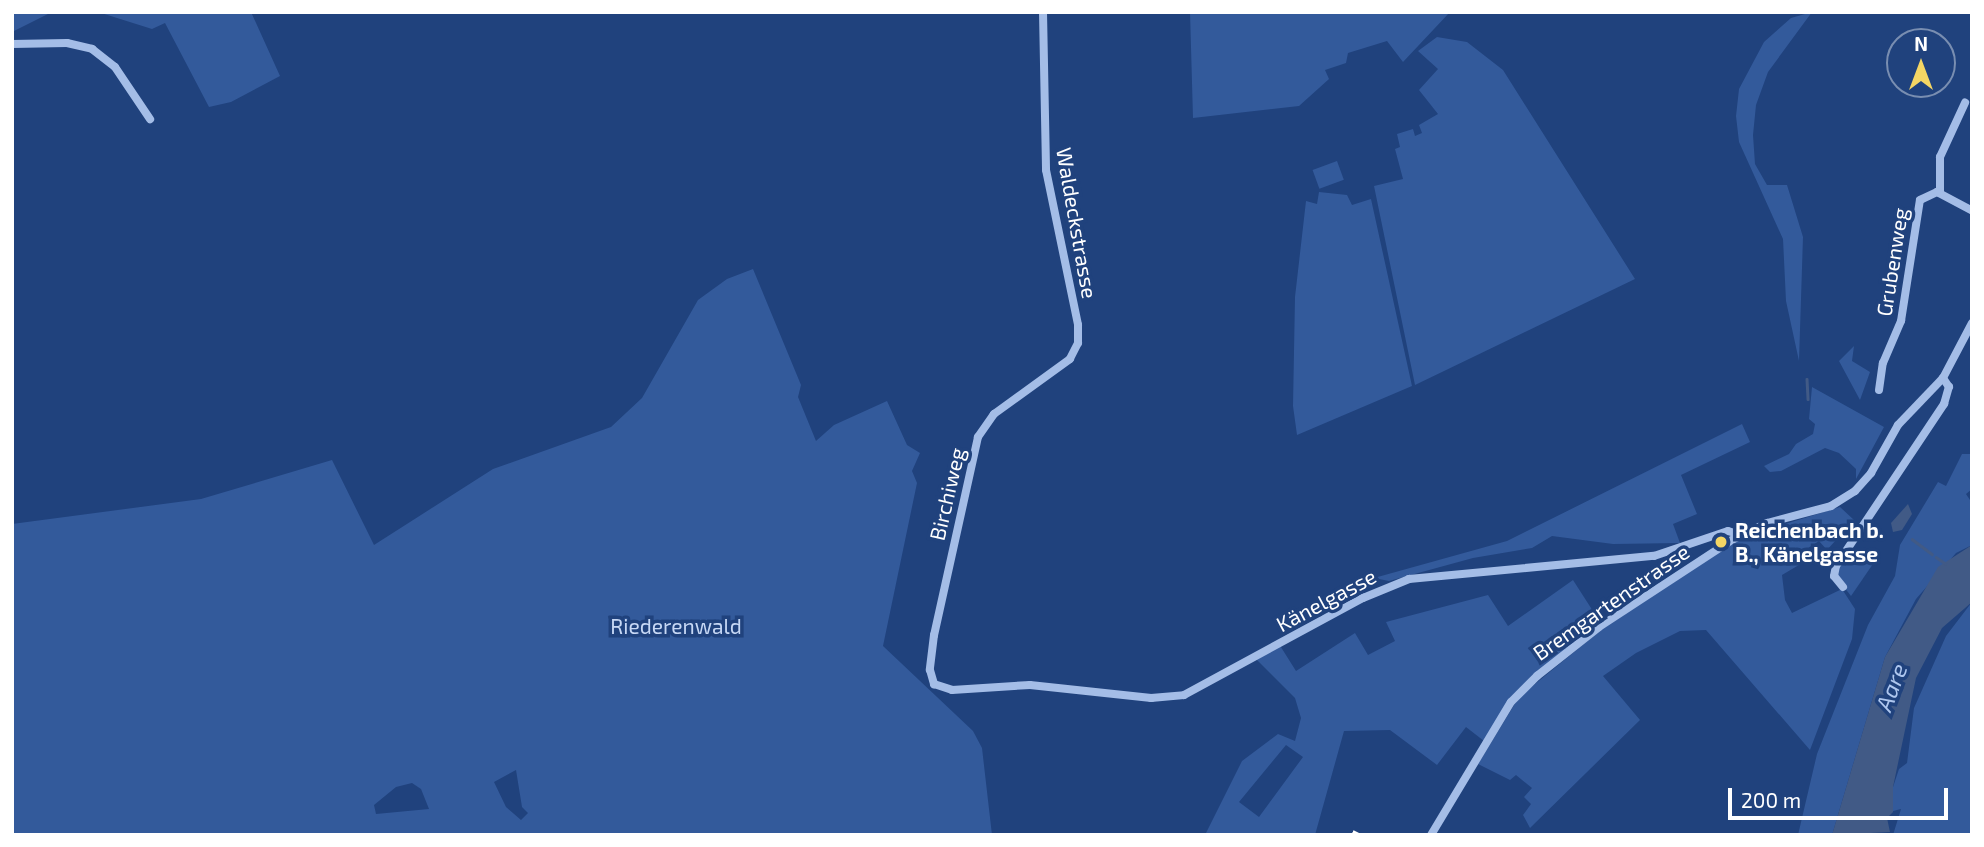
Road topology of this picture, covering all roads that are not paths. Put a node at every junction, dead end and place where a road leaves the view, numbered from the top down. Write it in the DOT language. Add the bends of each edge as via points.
graph roads {
  1 [pos="1043,12"];
  2 [pos="12,44"];
  3 [pos="1965,103"];
  4 [pos="150,119"];
  5 [pos="1940,193"];
  6 [pos="1972,211"];
  7 [pos="1972,323"];
  8 [pos="1074,355"];
  9 [pos="1944,378"];
  10 [pos="1879,390"];
  11 [pos="1741,535"];
  12 [pos="1843,587"];
  13 [pos="934,684"];
  14 [pos="1431,835"];
  1 -- 8 [label="street, Waldeckstrasse" via="1046,170 1078,326"];
  2 -- 4 [label="street" via="67,43 92,48 115,66"];
  3 -- 5 [label="street" via="1940,157"];
  5 -- 6 [label="street"];
  5 -- 10 [label="street, Grubenweg" via="1928,193 1919,204 1903,314 1883,363"];
  7 -- 9 [label="street"];
  8 -- 13 [label="street, Birchiweg" via="994,414 978,437 933,635"];
  9 -- 11 [label="street" via="1898,425 1871,473 1849,496"];
  9 -- 12 [label="street" via="1949,387 1944,404 1836,565 1834,575"];
  11 -- 13 [label="street, Känelgasse" via="1728,531 1654,556 1409,579 1363,598 1184,695 1150,698 1030,685 959,690"];
  11 -- 14 [label="street, Bremgartenstrasse" via="1600,627 1537,676 1511,702"];
}
